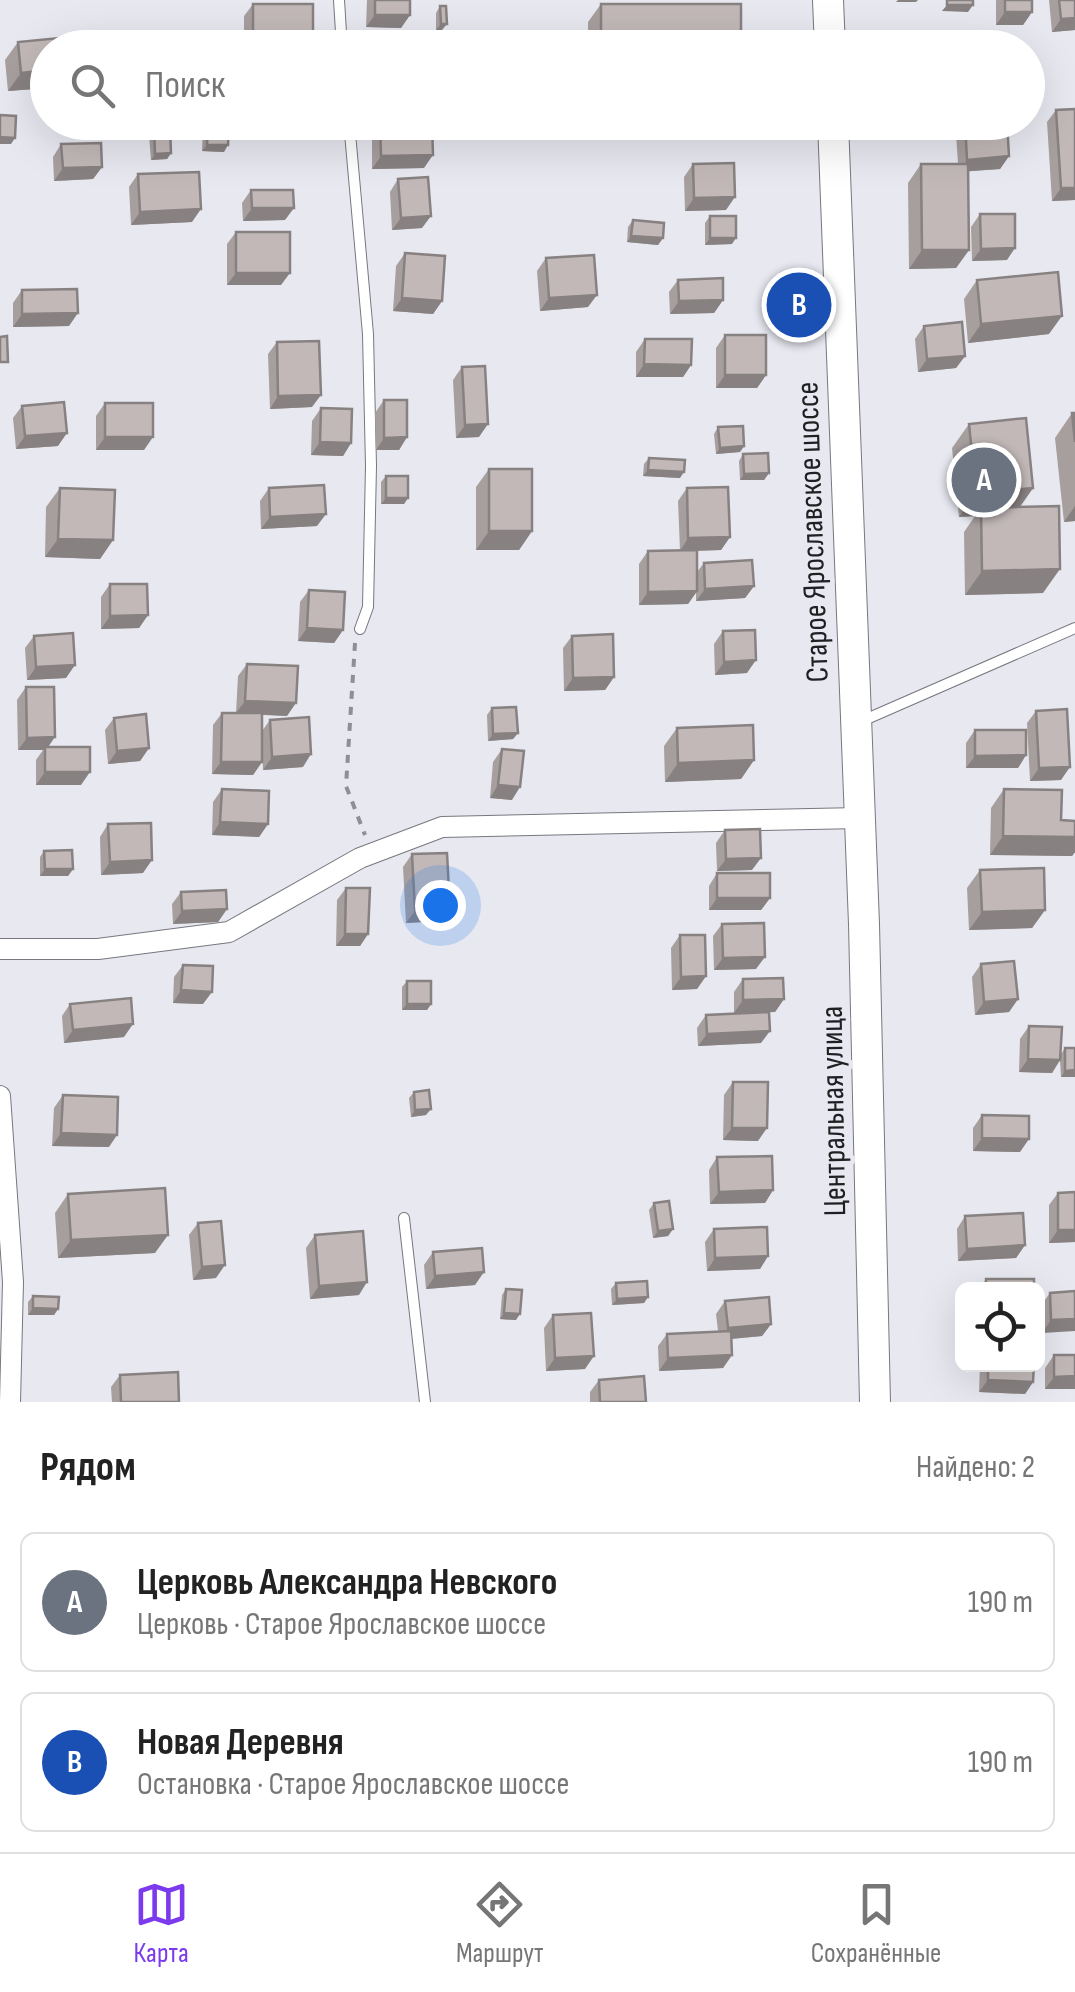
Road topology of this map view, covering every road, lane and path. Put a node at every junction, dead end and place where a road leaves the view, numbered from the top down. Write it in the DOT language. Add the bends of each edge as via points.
graph roads {
  1 [pos="339,0"];
  2 [pos="828,0"];
  3 [pos="341,30"];
  4 [pos="829,30"];
  5 [pos="351,140"];
  6 [pos="833,140"];
  7 [pos="360,628"];
  8 [pos="1075,628"];
  9 [pos="856,724"];
  10 [pos="860,818"];
  11 [pos="372,853"];
  12 [pos="0,948"];
  13 [pos="0,1096"];
  14 [pos="404,1218"];
  15 [pos="10,1402"];
  16 [pos="425,1402"];
  17 [pos="875,1402"];
  1 -- 3 [label="lane"];
  2 -- 4 [label="main road"];
  5 -- 7 [label="lane" via="368,334 371,466 368,606"];
  6 -- 9 [label="main road, Старое Ярославское шоссе"];
  7 -- 11 [label="path" via="346,786"];
  8 -- 9 [label="lane"];
  9 -- 10 [label="main road, Старое Ярославское шоссе"];
  10 -- 11 [label="street" via="442,827"];
  10 -- 17 [label="main road, Центральная улица"];
  11 -- 12 [label="street" via="229,932 98,948"];
  13 -- 15 [label="street" via="14,1282"];
  14 -- 16 [label="lane"];
}
